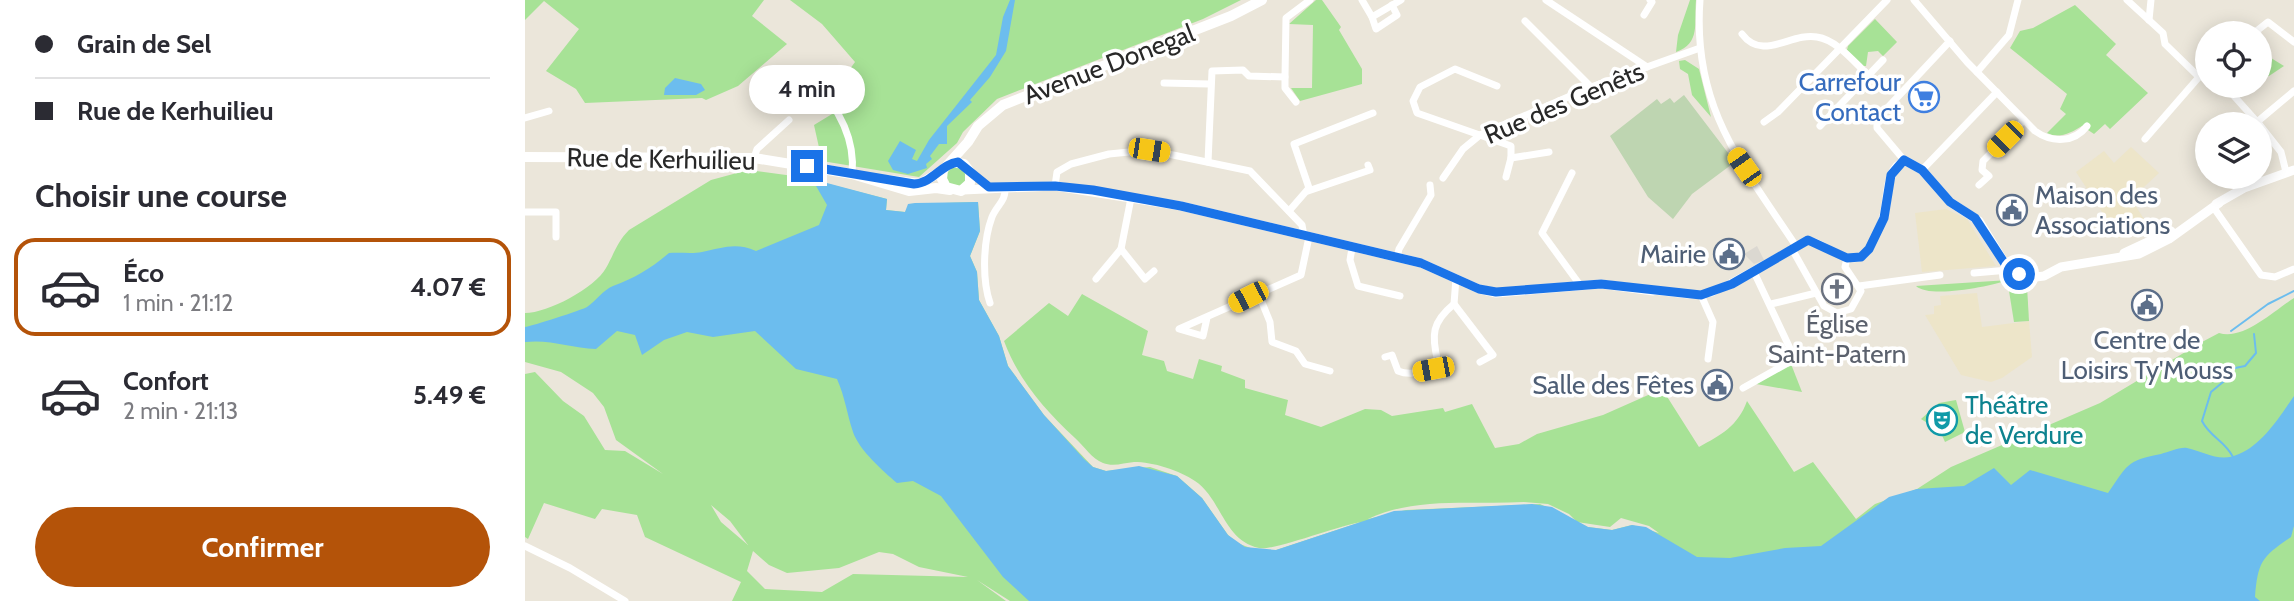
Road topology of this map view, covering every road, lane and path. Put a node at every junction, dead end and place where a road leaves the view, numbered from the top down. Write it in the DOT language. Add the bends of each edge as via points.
graph roads {
  1 [pos="1262,0"];
  2 [pos="1310,0"];
  3 [pos="1362,0"];
  4 [pos="1401,0"];
  5 [pos="1546,0"];
  6 [pos="1650,0"];
  7 [pos="1700,0"];
  8 [pos="1887,0"];
  9 [pos="1914,0"];
  10 [pos="2018,0"];
  11 [pos="2127,0"];
  12 [pos="2151,0"];
  13 [pos="1391,5"];
  14 [pos="1644,15"];
  15 [pos="1372,16"];
  16 [pos="2149,20"];
  17 [pos="1525,21"];
  18 [pos="2272,26"];
  19 [pos="1742,34"];
  20 [pos="1950,41"];
  21 [pos="2294,42"];
  22 [pos="1700,48"];
  23 [pos="1841,49"];
  24 [pos="1883,60"];
  25 [pos="1647,67"];
  26 [pos="1977,72"];
  27 [pos="2195,73"];
  28 [pos="1868,75"];
  29 [pos="810,77"];
  30 [pos="1285,77"];
  31 [pos="2195,82"];
  32 [pos="1164,83"];
  33 [pos="1209,83"];
  34 [pos="1497,86"];
  35 [pos="1591,87"];
  36 [pos="2294,91"];
  37 [pos="1997,92"];
  38 [pos="2236,98"];
  39 [pos="1296,102"];
  40 [pos="549,111"];
  41 [pos="2248,112"];
  42 [pos="2270,112"];
  43 [pos="1373,113"];
  44 [pos="525,118"];
  45 [pos="789,120"];
  46 [pos="2024,120"];
  47 [pos="1764,122"];
  48 [pos="1820,126"];
  49 [pos="2087,126"];
  50 [pos="1480,135"];
  51 [pos="2145,139"];
  52 [pos="2272,141"];
  53 [pos="968,142"];
  54 [pos="1549,152"];
  55 [pos="525,157"];
  56 [pos="754,158"];
  57 [pos="1511,158"];
  58 [pos="1904,160"];
  59 [pos="952,162"];
  60 [pos="1208,162"];
  61 [pos="1369,165"];
  62 [pos="943,170"];
  63 [pos="969,170"];
  64 [pos="1922,170"];
  65 [pos="2290,171"];
  66 [pos="1572,173"];
  67 [pos="852,174"];
  68 [pos="1506,177"];
  69 [pos="1443,178"];
  70 [pos="879,180"];
  71 [pos="1430,185"];
  72 [pos="1979,185"];
  73 [pos="1055,186"];
  74 [pos="989,187"];
  75 [pos="1005,188"];
  76 [pos="955,190"];
  77 [pos="1308,191"];
  78 [pos="1131,198"];
  79 [pos="2216,206"];
  80 [pos="1289,211"];
  81 [pos="525,212"];
  82 [pos="1882,222"];
  83 [pos="556,237"];
  84 [pos="1307,237"];
  85 [pos="1352,248"];
  86 [pos="1794,248"];
  87 [pos="1121,249"];
  88 [pos="2138,252"];
  89 [pos="1397,258"];
  90 [pos="1847,258"];
  91 [pos="2294,269"];
  92 [pos="2009,270"];
  93 [pos="1154,271"];
  94 [pos="1754,272"];
  95 [pos="1974,274"];
  96 [pos="1940,275"];
  97 [pos="1456,278"];
  98 [pos="1096,279"];
  99 [pos="1580,285"];
  100 [pos="1859,286"];
  101 [pos="1653,290"];
  102 [pos="1816,293"];
  103 [pos="1259,295"];
  104 [pos="1701,295"];
  105 [pos="1400,296"];
  106 [pos="990,303"];
  107 [pos="1454,304"];
  108 [pos="1772,304"];
  109 [pos="1207,318"];
  110 [pos="1385,357"];
  111 [pos="1708,359"];
  112 [pos="1480,362"];
  113 [pos="1330,371"];
  114 [pos="1743,388"];
  115 [pos="525,546"];
  116 [pos="625,601"];
  1 -- 53 [label="main road, Avenue Donegal" via="1003,105 978,125"];
  2 -- 30 [label="street" via="1286,18"];
  3 -- 15 [label="street"];
  4 -- 13 [label="street"];
  5 -- 25 [label="street"];
  6 -- 14 [label="street"];
  7 -- 22 [label="street"];
  8 -- 23 [label="street"];
  9 -- 20 [label="street"];
  10 -- 26 [label="street" via="2005,42"];
  11 -- 16 [label="street"];
  12 -- 16 [label="street"];
  13 -- 15 [label="street"];
  13 -- 15 [label="street" via="1397,15 1376,29"];
  16 -- 27 [label="street" via="2163,33 2165,44"];
  17 -- 35 [label="street"];
  18 -- 21 [label="street"];
  19 -- 23 [label="street" via="1762,47 1805,35 1821,37"];
  20 -- 26 [label="street"];
  20 -- 58 [label="street" via="1877,119 1877,128"];
  22 -- 25 [label="street, Rue des Genêts"];
  22 -- 86 [label="street" via="1710,100 1722,132"];
  23 -- 28 [label="street"];
  23 -- 47 [label="street"];
  24 -- 28 [label="street"];
  25 -- 35 [label="street, Rue des Genêts"];
  26 -- 37 [label="street"];
  28 -- 48 [label="street"];
  29 -- 67 [label="street" via="842,117"];
  30 -- 33 [label="street" via="1215,70"];
  30 -- 39 [label="street" via="1286,88"];
  31 -- 51 [label="street"];
  32 -- 33 [label="street"];
  33 -- 60 [label="street"];
  34 -- 50 [label="street" via="1455,69 1417,89 1413,101 1417,113"];
  35 -- 50 [label="street, Rue des Genêts"];
  36 -- 42 [label="street"];
  37 -- 46 [label="street"];
  37 -- 64 [label="street"];
  38 -- 41 [label="street"];
  40 -- 44 [label="street"];
  43 -- 77 [label="street" via="1294,144"];
  45 -- 56 [label="street" via="757,149"];
  46 -- 49 [label="street" via="2041,136 2055,141"];
  46 -- 72 [label="street" via="1983,162 1982,170 1989,176"];
  50 -- 57 [label="street" via="1511,146"];
  50 -- 69 [label="street, Rue des Genêts" via="1463,149"];
  52 -- 65 [label="street"];
  53 -- 59 [label="main road, Avenue Donegal"];
  53 -- 63 [label="main road"];
  54 -- 57 [label="street"];
  55 -- 56 [label="main road, Rue de Kerhuilieu"];
  56 -- 67 [label="main road, Rue de Kerhuilieu"];
  57 -- 68 [label="street"];
  58 -- 64 [label="street"];
  58 -- 82 [label="street" via="1891,175"];
  59 -- 62 [label="main road"];
  59 -- 63 [label="main road"];
  60 -- 73 [label="street" via="1149,150 1109,154 1064,167 1055,175"];
  60 -- 80 [label="street" via="1250,171"];
  61 -- 77 [label="street" via="1370,170"];
  62 -- 70 [label="main road, Rue de Kerhuilieu" via="920,184"];
  62 -- 76 [label="main road" via="942,179"];
  63 -- 74 [label="street"];
  63 -- 76 [label="main road" via="969,183"];
  64 -- 92 [label="street" via="1950,202 1979,221"];
  65 -- 79 [label="street" via="2245,188"];
  66 -- 99 [label="street" via="1542,233"];
  67 -- 70 [label="main road, Rue de Kerhuilieu"];
  70 -- 76 [label="main road, Rue de Kerhuilieu" via="909,191"];
  71 -- 89 [label="street" via="1431,195"];
  73 -- 75 [label="street"];
  73 -- 78 [label="street"];
  74 -- 75 [label="street"];
  74 -- 76 [label="street"];
  75 -- 106 [label="street" via="988,234 985,289"];
  77 -- 80 [label="street"];
  78 -- 84 [label="street"];
  78 -- 87 [label="street"];
  79 -- 88 [label="street"];
  79 -- 88 [label="street"];
  79 -- 91 [label="street" via="2261,275 2275,277"];
  80 -- 84 [label="street"];
  81 -- 83 [label="street" via="556,212"];
  82 -- 90 [label="street" via="1865,255"];
  84 -- 85 [label="street"];
  84 -- 103 [label="street" via="1301,275"];
  85 -- 89 [label="street"];
  85 -- 105 [label="street" via="1350,260 1358,286"];
  86 -- 90 [label="street" via="1813,240"];
  86 -- 94 [label="street"];
  86 -- 102 [label="street"];
  87 -- 93 [label="street" via="1145,279"];
  87 -- 98 [label="street"];
  88 -- 92 [label="street" via="2061,267 2031,278"];
  89 -- 97 [label="street"];
  90 -- 100 [label="street" via="1845,267"];
  92 -- 95 [label="street"];
  94 -- 104 [label="street"];
  94 -- 108 [label="street"];
  96 -- 100 [label="street"];
  97 -- 99 [label="street" via="1496,292"];
  97 -- 107 [label="street"];
  99 -- 101 [label="street"];
  100 -- 102 [label="street" via="1859,295 1842,314 1831,312"];
  101 -- 104 [label="street"];
  102 -- 108 [label="street"];
  103 -- 109 [label="street"];
  103 -- 113 [label="street" via="1272,342 1296,351 1305,364"];
  104 -- 111 [label="street" via="1713,322"];
  107 -- 110 [label="street" via="1440,315 1433,338 1438,362 1433,369 1406,374 1398,371 1392,355"];
  107 -- 112 [label="street" via="1493,355"];
  108 -- 114 [label="street" via="1795,359"];
  115 -- 116 [label="street"];
}
